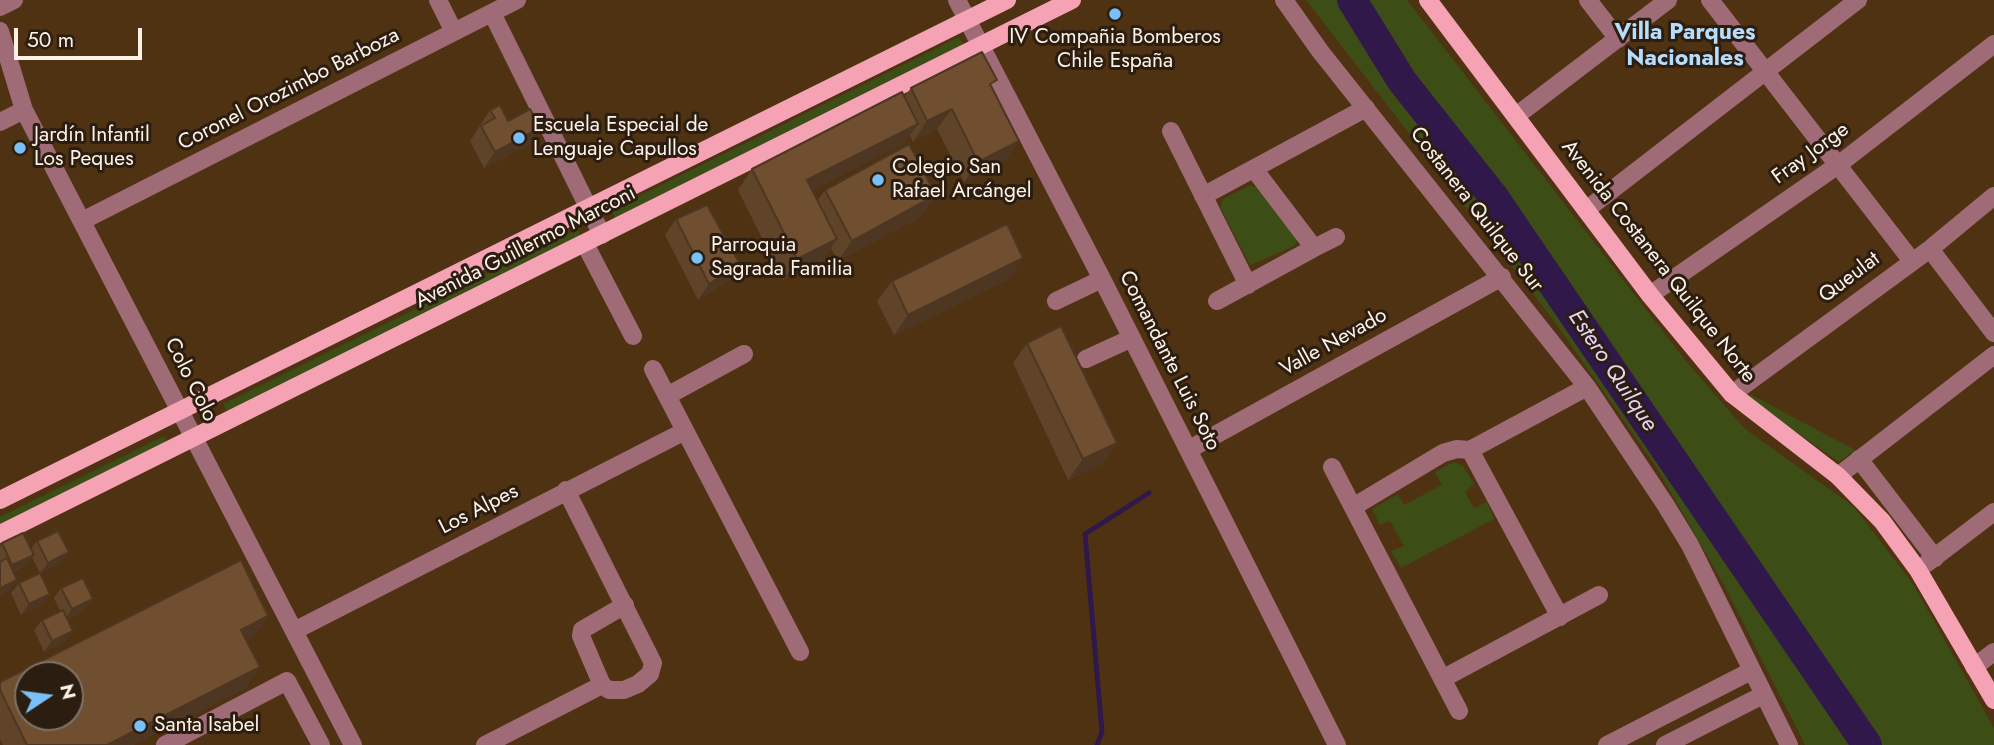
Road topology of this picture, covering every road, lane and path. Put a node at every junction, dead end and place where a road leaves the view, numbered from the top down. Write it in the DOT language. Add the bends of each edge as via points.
graph roads {
  1 [pos="14,0"];
  2 [pos="438,0"];
  3 [pos="517,0"];
  4 [pos="957,0"];
  5 [pos="1007,0"];
  6 [pos="1072,0"];
  7 [pos="1284,0"];
  8 [pos="1428,0"];
  9 [pos="1588,0"];
  10 [pos="1668,0"];
  11 [pos="1710,0"];
  12 [pos="1858,0"];
  13 [pos="0,7"];
  14 [pos="492,13"];
  15 [pos="967,20"];
  16 [pos="0,31"];
  17 [pos="454,32"];
  18 [pos="1618,39"];
  19 [pos="1994,44"];
  20 [pos="981,46"];
  21 [pos="1765,71"];
  22 [pos="1366,108"];
  23 [pos="24,110"];
  24 [pos="1516,117"];
  25 [pos="0,122"];
  26 [pos="1171,131"];
  27 [pos="1838,165"];
  28 [pos="1254,169"];
  29 [pos="1203,196"];
  30 [pos="1994,196"];
  31 [pos="587,208"];
  32 [pos="1586,210"];
  33 [pos="82,221"];
  34 [pos="602,235"];
  35 [pos="1336,237"];
  36 [pos="584,244"];
  37 [pos="1314,248"];
  38 [pos="1930,249"];
  39 [pos="1912,261"];
  40 [pos="1502,277"];
  41 [pos="1102,279"];
  42 [pos="1248,285"];
  43 [pos="1650,295"];
  44 [pos="1056,301"];
  45 [pos="1217,301"];
  46 [pos="1994,333"];
  47 [pos="633,336"];
  48 [pos="1132,338"];
  49 [pos="744,354"];
  50 [pos="1994,355"];
  51 [pos="1086,359"];
  52 [pos="653,369"];
  53 [pos="1587,387"];
  54 [pos="1732,394"];
  55 [pos="667,396"];
  56 [pos="180,410"];
  57 [pos="685,431"];
  58 [pos="195,439"];
  59 [pos="1188,450"];
  60 [pos="1470,450"];
  61 [pos="1859,459"];
  62 [pos="1332,467"];
  63 [pos="1838,476"];
  64 [pos="566,490"];
  65 [pos="0,500"];
  66 [pos="1353,507"];
  67 [pos="1994,512"];
  68 [pos="0,534"];
  69 [pos="1935,558"];
  70 [pos="1918,570"];
  71 [pos="1599,596"];
  72 [pos="625,605"];
  73 [pos="1560,617"];
  74 [pos="294,631"];
  75 [pos="800,652"];
  76 [pos="1994,652"];
  77 [pos="1974,667"];
  78 [pos="1751,671"];
  79 [pos="1442,679"];
  80 [pos="602,685"];
  81 [pos="1763,695"];
  82 [pos="1994,700"];
  83 [pos="1459,711"];
  84 [pos="1630,740"];
  85 [pos="349,744"];
  86 [pos="165,745"];
  87 [pos="321,745"];
  88 [pos="485,745"];
  89 [pos="1337,745"];
  90 [pos="1607,745"];
  91 [pos="1665,745"];
  92 [pos="1789,745"];
  1 -- 13 [label="street"];
  2 -- 17 [label="street"];
  3 -- 14 [label="street, Coronel Orozimbo Barboza"];
  4 -- 15 [label="street, Comandante Luis Soto"];
  5 -- 15 [label="main road, Avenida Guillermo Marconi"];
  6 -- 20 [label="main road, Avenida Guillermo Marconi"];
  7 -- 22 [label="street, Costanera Quilque Sur"];
  8 -- 24 [label="main road, Avenida Costanera Quilque Norte"];
  9 -- 18 [label="street"];
  10 -- 18 [label="street"];
  11 -- 21 [label="street"];
  12 -- 21 [label="street"];
  14 -- 17 [label="street, Coronel Orozimbo Barboza"];
  14 -- 31 [label="street"];
  15 -- 20 [label="street, Comandante Luis Soto"];
  15 -- 31 [label="main road, Avenida Guillermo Marconi"];
  16 -- 23 [label="street, Colo Colo"];
  17 -- 33 [label="street, Coronel Orozimbo Barboza"];
  18 -- 24 [label="street"];
  19 -- 27 [label="street, Fray Jorge"];
  20 -- 34 [label="main road, Avenida Guillermo Marconi"];
  20 -- 41 [label="street, Comandante Luis Soto"];
  21 -- 27 [label="street"];
  21 -- 32 [label="street"];
  22 -- 28 [label="street"];
  22 -- 40 [label="street, Costanera Quilque Sur"];
  23 -- 25 [label="street"];
  23 -- 33 [label="street, Colo Colo"];
  24 -- 32 [label="main road, Avenida Costanera Quilque Norte"];
  26 -- 29 [label="street"];
  27 -- 39 [label="street"];
  27 -- 43 [label="street, Fray Jorge"];
  28 -- 29 [label="street"];
  28 -- 37 [label="street"];
  29 -- 42 [label="street"];
  30 -- 38 [label="street, Queulat"];
  31 -- 34 [label="street"];
  31 -- 56 [label="main road, Avenida Guillermo Marconi"];
  32 -- 43 [label="main road, Avenida Costanera Quilque Norte"];
  33 -- 56 [label="street, Colo Colo"];
  34 -- 36 [label="main road, Avenida Guillermo Marconi"];
  35 -- 37 [label="street"];
  36 -- 47 [label="street"];
  36 -- 58 [label="main road, Avenida Guillermo Marconi"];
  37 -- 42 [label="street"];
  38 -- 39 [label="street, Queulat"];
  38 -- 46 [label="street"];
  39 -- 54 [label="street, Queulat"];
  40 -- 53 [label="street, Costanera Quilque Sur"];
  40 -- 59 [label="street, Valle Nevado"];
  41 -- 44 [label="street"];
  41 -- 48 [label="street, Comandante Luis Soto"];
  42 -- 45 [label="street"];
  43 -- 54 [label="main road, Avenida Costanera Quilque Norte"];
  48 -- 51 [label="street"];
  48 -- 59 [label="street, Comandante Luis Soto"];
  49 -- 55 [label="street"];
  50 -- 61 [label="street"];
  52 -- 55 [label="street"];
  53 -- 60 [label="street"];
  53 -- 78 [label="street, Costanera Quilque Sur" via="1665,503"];
  54 -- 63 [label="main road, Avenida Costanera Quilque Norte"];
  55 -- 57 [label="street"];
  56 -- 58 [label="street, Colo Colo"];
  56 -- 65 [label="main road, Avenida Guillermo Marconi"];
  57 -- 64 [label="street, Los Alpes"];
  57 -- 75 [label="street"];
  58 -- 68 [label="main road, Avenida Guillermo Marconi"];
  58 -- 74 [label="street, Colo Colo"];
  59 -- 89 [label="street, Comandante Luis Soto"];
  60 -- 66 [label="street" via="1443,453"];
  60 -- 73 [label="street"];
  61 -- 63 [label="street"];
  61 -- 69 [label="street"];
  62 -- 66 [label="street"];
  63 -- 70 [label="main road, Avenida Costanera Quilque Norte" via="1882,521"];
  64 -- 72 [label="street"];
  64 -- 74 [label="street, Los Alpes"];
  66 -- 79 [label="street"];
  67 -- 69 [label="street"];
  69 -- 70 [label="street"];
  70 -- 77 [label="main road, Avenida Costanera Quilque Norte"];
  71 -- 73 [label="street"];
  72 -- 80 [label="street" via="582,630"];
  72 -- 80 [label="street" via="653,663 650,674 624,690"];
  73 -- 79 [label="street"];
  74 -- 85 [label="street, Colo Colo"];
  76 -- 77 [label="street"];
  77 -- 82 [label="main road, Avenida Costanera Quilque Norte"];
  78 -- 81 [label="street, Costanera Quilque Sur"];
  78 -- 84 [label="street"];
  79 -- 83 [label="street"];
  80 -- 88 [label="street"];
  81 -- 91 [label="street"];
  81 -- 92 [label="street, Costanera Quilque Sur"];
  84 -- 90 [label="street"];
  86 -- 87 [label="street" via="287,681"];
}
